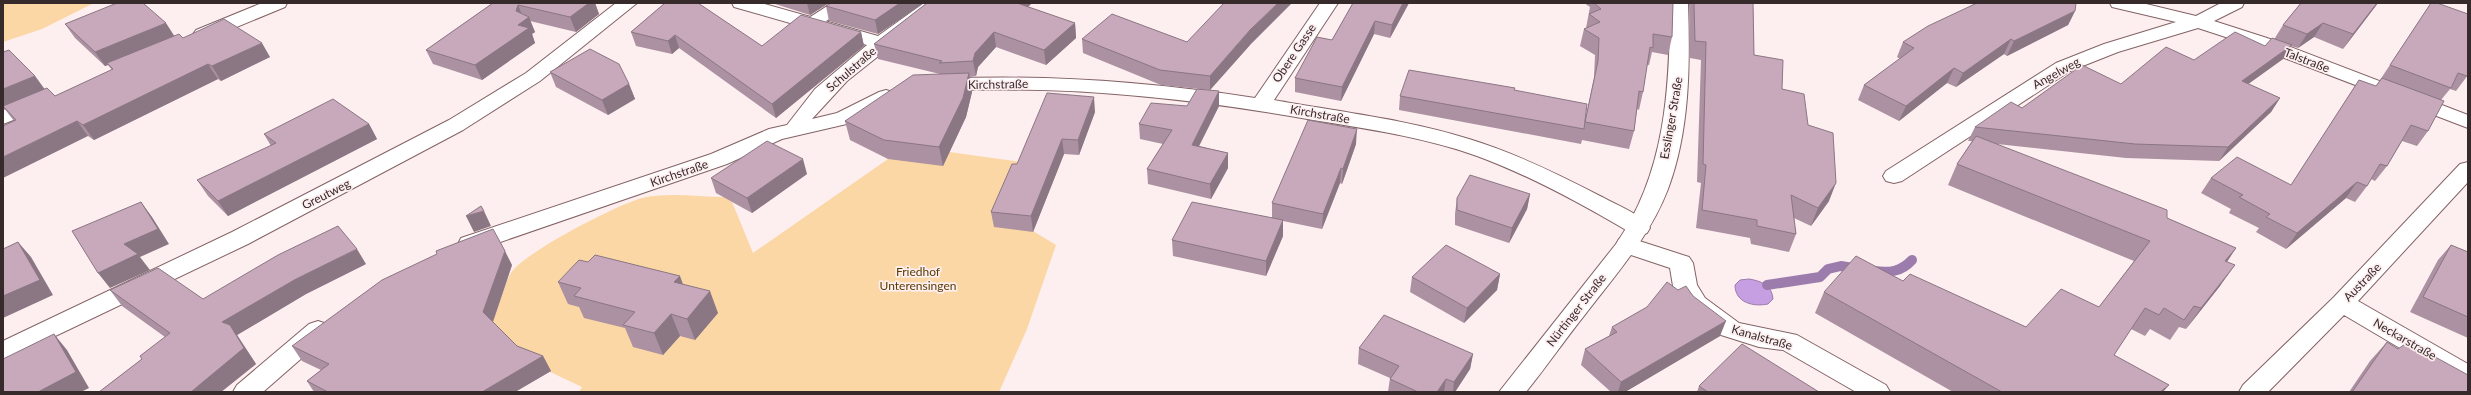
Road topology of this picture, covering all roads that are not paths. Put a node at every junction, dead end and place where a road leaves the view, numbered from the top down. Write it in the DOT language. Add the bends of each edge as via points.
graph roads {
  1 [pos="278,3"];
  2 [pos="628,3"];
  3 [pos="741,3"];
  4 [pos="843,3"];
  5 [pos="936,3"];
  6 [pos="1329,3"];
  7 [pos="1679,3"];
  8 [pos="2120,3"];
  9 [pos="2234,3"];
  10 [pos="2198,22"];
  11 [pos="812,23"];
  12 [pos="185,42"];
  13 [pos="882,43"];
  14 [pos="52,98"];
  15 [pos="1261,104"];
  16 [pos="3,118"];
  17 [pos="2468,122"];
  18 [pos="794,130"];
  19 [pos="2468,169"];
  20 [pos="1894,176"];
  21 [pos="1633,237"];
  22 [pos="449,253"];
  23 [pos="2342,303"];
  24 [pos="337,317"];
  25 [pos="3,352"];
  26 [pos="2468,376"];
  27 [pos="246,392"];
  28 [pos="1512,392"];
  29 [pos="1877,392"];
  30 [pos="2252,392"];
  1 -- 12 [label="street"];
  2 -- 25 [label="street, Greutweg" via="533,77 450,129 240,238"];
  3 -- 11 [label="street"];
  4 -- 11 [label="lane"];
  5 -- 13 [label="street, Schulstraße"];
  6 -- 15 [label="street, Obere Gasse"];
  7 -- 21 [label="street, Esslinger Straße" via="1679,82 1674,117 1656,191"];
  8 -- 10 [label="street, Talstraße"];
  9 -- 10 [label="street, Angelweg"];
  10 -- 17 [label="street, Talstraße" via="2260,42"];
  10 -- 20 [label="street, Angelweg" via="2105,50 2063,67"];
  11 -- 13 [label="street"];
  13 -- 18 [label="street, Schulstraße" via="826,90 801,117"];
  14 -- 16 [label="street"];
  15 -- 18 [label="street, Kirchstraße" via="1124,88 1050,83 914,88 889,95 844,118"];
  15 -- 21 [label="street, Kirchstraße" via="1385,125 1462,144 1559,182"];
  18 -- 22 [label="street, Kirchstraße" via="776,134 719,159 474,242"];
  19 -- 23 [label="street, Austraße"];
  21 -- 28 [label="street, Nürtinger Straße"];
  21 -- 29 [label="street, Kanalstraße" via="1681,263 1685,286 1697,304 1730,329 1759,338 1788,342"];
  23 -- 26 [label="street, Neckarstraße"];
  23 -- 30 [label="street, Austraße"];
  24 -- 27 [label="street"];
}
